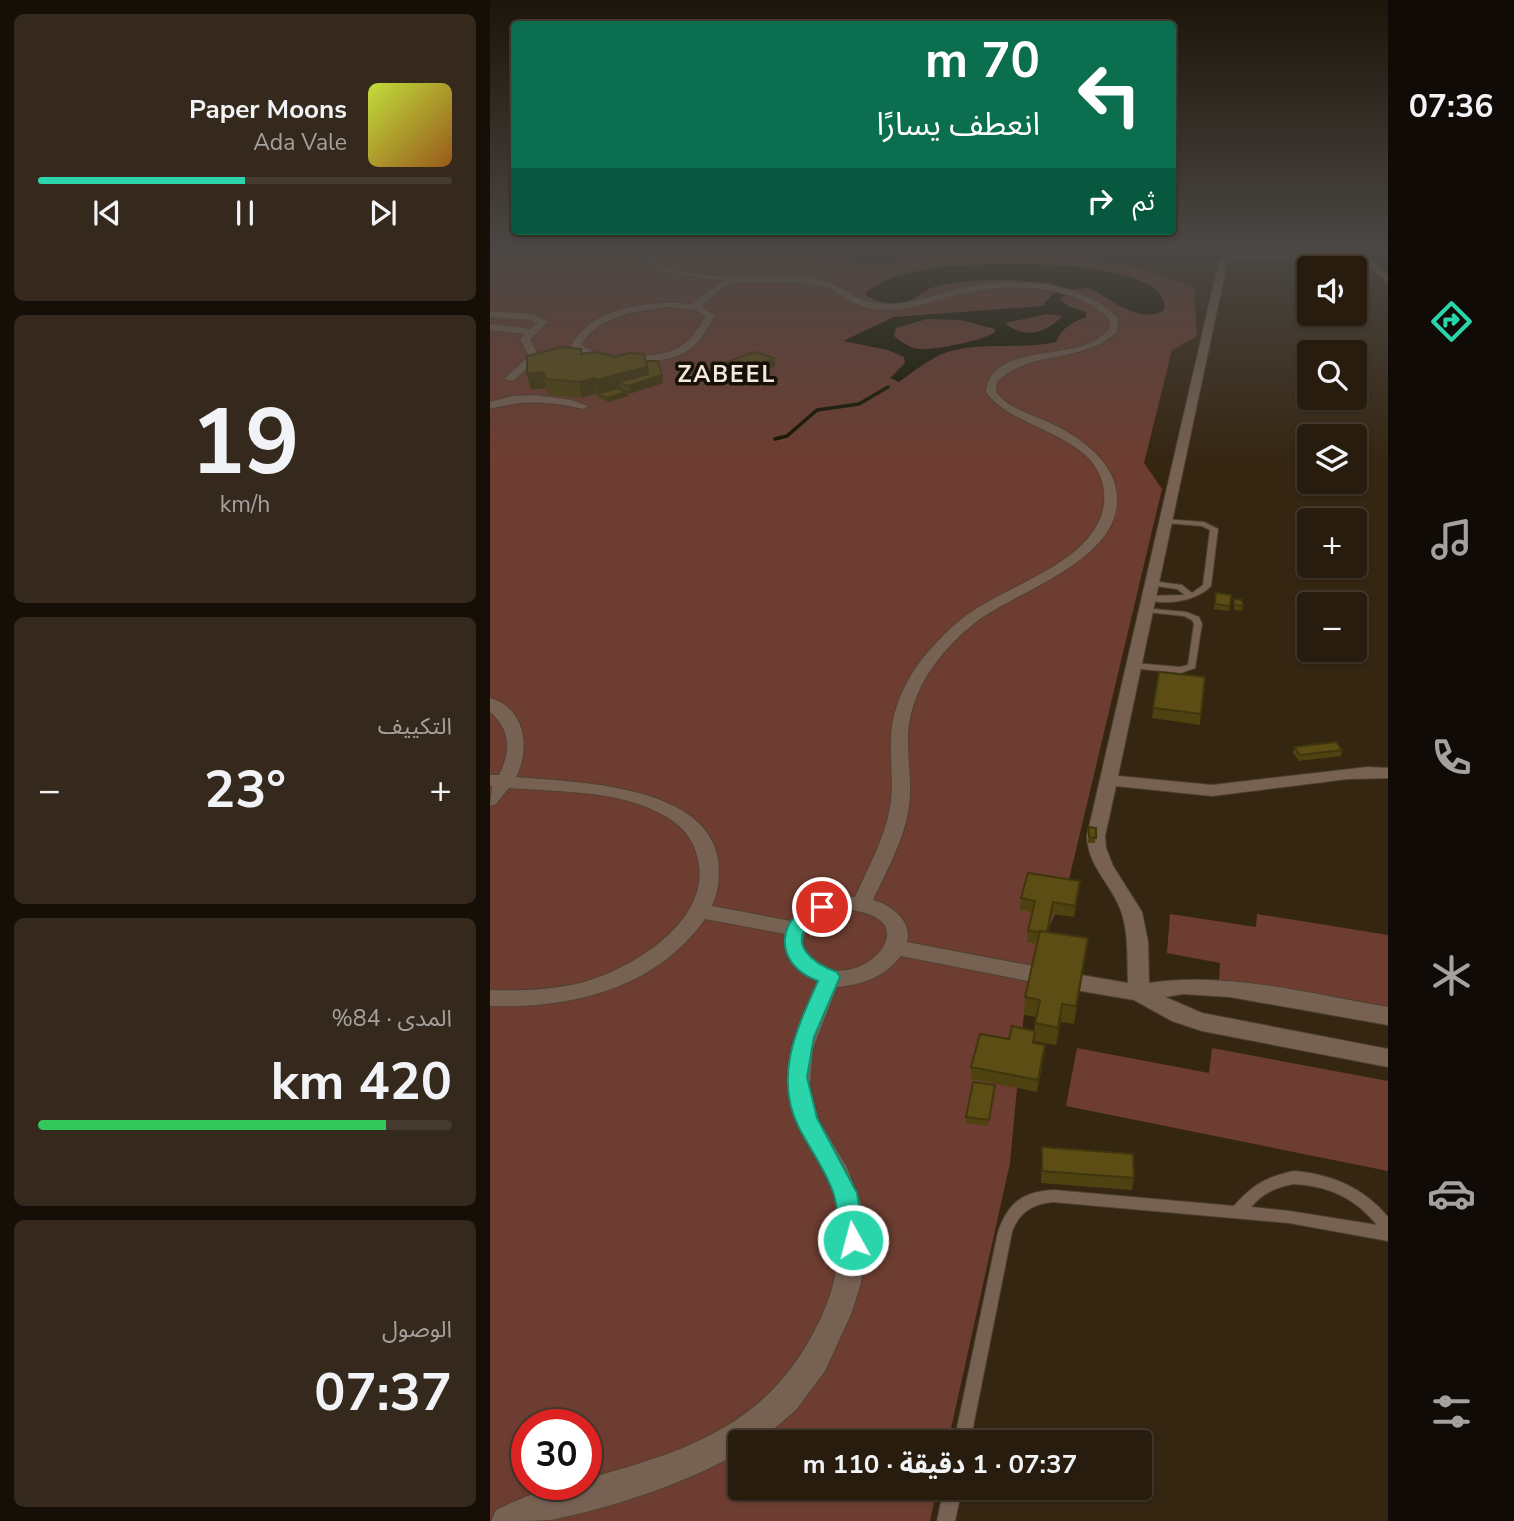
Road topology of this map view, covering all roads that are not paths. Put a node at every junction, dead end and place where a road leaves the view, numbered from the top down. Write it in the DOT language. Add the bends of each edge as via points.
graph roads {
  1 [pos="532,319"];
  2 [pos="612,319"];
  3 [pos="708,319"];
  4 [pos="1114,319"];
  5 [pos="1210,319"];
  6 [pos="490,327"];
  7 [pos="530,332"];
  8 [pos="510,398"];
  9 [pos="490,406"];
  10 [pos="583,406"];
  11 [pos="1166,521"];
  12 [pos="1189,595"];
  13 [pos="1149,597"];
  14 [pos="1134,666"];
  15 [pos="490,703"];
  16 [pos="1388,773"];
  17 [pos="1109,780"];
  18 [pos="498,781"];
  19 [pos="490,800"];
  20 [pos="862,903"];
  21 [pos="699,911"];
  22 [pos="796,929"];
  23 [pos="897,948"];
  24 [pos="1033,974"];
  25 [pos="830,977"];
  26 [pos="1081,983"];
  27 [pos="1139,993"];
  28 [pos="490,998"];
  29 [pos="1388,1016"];
  30 [pos="1388,1058"];
  31 [pos="1237,1213"];
  32 [pos="1388,1228"];
  33 [pos="1388,1234"];
  34 [pos="964,1430"];
  35 [pos="950,1500"];
  36 [pos="507,1521"];
  37 [pos="946,1521"];
  1 -- 7 [label="street" via="542,324"];
  2 -- 3 [label="street" via="581,336 574,350 634,358 679,352"];
  4 -- 20 [label="street" via="1114,330 1097,344 1021,362 1002,370 992,381 992,392 1000,403 1062,433 1096,463 1111,491 1110,512 1100,533 1083,551 967,622 917,679 900,726 903,778 898,817"];
  5 -- 11 [label="street"];
  6 -- 7 [label="street"];
  7 -- 8 [label="street" via="525,343 538,355 510,382"];
  8 -- 9 [label="street"];
  8 -- 10 [label="street"];
  11 -- 12 [label="lane" via="1214,529 1206,589"];
  11 -- 13 [label="street"];
  12 -- 13 [label="lane" via="1175,600"];
  12 -- 13 [label="lane" via="1179,587"];
  13 -- 14 [label="street"];
  13 -- 14 [label="lane" via="1196,619 1192,666 1181,670"];
  14 -- 17 [label="street"];
  15 -- 18 [label="street" via="516,733 517,757"];
  16 -- 17 [label="street" via="1350,773 1225,791"];
  17 -- 27 [label="street" via="1096,846 1102,867 1132,912"];
  18 -- 19 [label="street"];
  18 -- 21 [label="street" via="627,797 682,818 700,837 709,859 709,884"];
  20 -- 22 [label="street" via="822,907"];
  20 -- 23 [label="street" via="879,908 892,919 899,933"];
  21 -- 22 [label="street"];
  21 -- 28 [label="street" via="662,953 613,980 556,996"];
  22 -- 25 [label="street" via="793,944 798,959"];
  23 -- 24 [label="street"];
  23 -- 25 [label="street" via="888,962 872,972"];
  25 -- 36 [label="street" via="804,1037 797,1077 806,1119 846,1193 853,1240 846,1291 827,1342 774,1412 724,1448"];
  26 -- 27 [label="street"];
  27 -- 29 [label="street" via="1183,986 1218,988"];
  27 -- 30 [label="street" via="1202,1022"];
  31 -- 32 [label="lane" via="1268,1185 1293,1178 1312,1179 1350,1192"];
  31 -- 33 [label="lane"];
  31 -- 34 [label="lane" via="1053,1196 1027,1201 1016,1209 1005,1231"];
  35 -- 37 [label="lane"];
}
